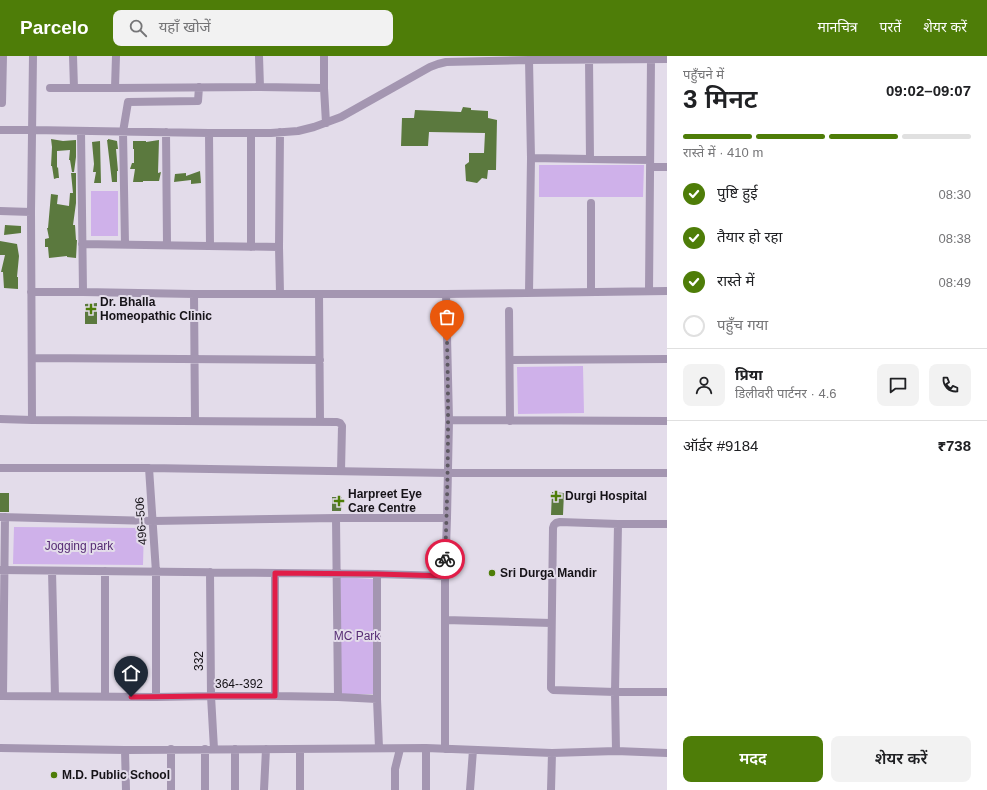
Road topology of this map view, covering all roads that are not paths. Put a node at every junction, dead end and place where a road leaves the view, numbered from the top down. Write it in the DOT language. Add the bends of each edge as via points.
graph roads {
  1 [pos="3,56"];
  2 [pos="33,56"];
  3 [pos="73,56"];
  4 [pos="116,56"];
  5 [pos="259,56"];
  6 [pos="324,56"];
  7 [pos="540,58"];
  8 [pos="454,59"];
  9 [pos="651,59"];
  10 [pos="667,59"];
  11 [pos="529,60"];
  12 [pos="589,60"];
  13 [pos="199,87"];
  14 [pos="260,87"];
  15 [pos="50,88"];
  16 [pos="74,88"];
  17 [pos="115,88"];
  18 [pos="324,88"];
  19 [pos="2,103"];
  20 [pos="326,123"];
  21 [pos="0,130"];
  22 [pos="32,130"];
  23 [pos="81,131"];
  24 [pos="124,132"];
  25 [pos="166,132"];
  26 [pos="251,132"];
  27 [pos="280,132"];
  28 [pos="209,133"];
  29 [pos="531,158"];
  30 [pos="590,159"];
  31 [pos="650,163"];
  32 [pos="667,167"];
  33 [pos="591,204"];
  34 [pos="0,211"];
  35 [pos="31,212"];
  36 [pos="82,244"];
  37 [pos="125,244"];
  38 [pos="167,245"];
  39 [pos="210,246"];
  40 [pos="250,247"];
  41 [pos="279,247"];
  42 [pos="649,291"];
  43 [pos="667,291"];
  44 [pos="31,292"];
  45 [pos="83,292"];
  46 [pos="591,292"];
  47 [pos="280,293"];
  48 [pos="529,293"];
  49 [pos="194,294"];
  50 [pos="319,294"];
  51 [pos="446,294"];
  52 [pos="509,311"];
  53 [pos="32,358"];
  54 [pos="194,359"];
  55 [pos="667,359"];
  56 [pos="320,360"];
  57 [pos="510,360"];
  58 [pos="0,419"];
  59 [pos="32,420"];
  60 [pos="449,420"];
  61 [pos="195,421"];
  62 [pos="510,421"];
  63 [pos="667,421"];
  64 [pos="320,422"];
  65 [pos="0,468"];
  66 [pos="149,468"];
  67 [pos="341,471"];
  68 [pos="448,473"];
  69 [pos="667,473"];
  70 [pos="2,517"];
  71 [pos="336,518"];
  72 [pos="447,518"];
  73 [pos="153,521"];
  74 [pos="618,524"];
  75 [pos="667,524"];
  76 [pos="2,570"];
  77 [pos="52,571"];
  78 [pos="105,571"];
  79 [pos="156,572"];
  80 [pos="210,572"];
  81 [pos="275,573"];
  82 [pos="337,573"];
  83 [pos="377,574"];
  84 [pos="445,576"];
  85 [pos="445,620"];
  86 [pos="551,623"];
  87 [pos="615,692"];
  88 [pos="667,692"];
  89 [pos="1,696"];
  90 [pos="55,696"];
  91 [pos="105,696"];
  92 [pos="211,696"];
  93 [pos="275,696"];
  94 [pos="156,697"];
  95 [pos="338,697"];
  96 [pos="377,699"];
  97 [pos="0,748"];
  98 [pos="379,748"];
  99 [pos="400,748"];
  100 [pos="426,748"];
  101 [pos="171,749"];
  102 [pos="209,749"];
  103 [pos="235,749"];
  104 [pos="266,749"];
  105 [pos="300,749"];
  106 [pos="445,749"];
  107 [pos="125,750"];
  108 [pos="473,750"];
  109 [pos="616,751"];
  110 [pos="552,753"];
  111 [pos="667,753"];
  112 [pos="126,790"];
  113 [pos="171,790"];
  114 [pos="205,790"];
  115 [pos="235,790"];
  116 [pos="264,790"];
  117 [pos="300,790"];
  118 [pos="395,790"];
  119 [pos="426,790"];
  120 [pos="470,790"];
  121 [pos="551,790"];
  1 -- 19 [label="street"];
  2 -- 22 [label="street"];
  3 -- 16 [label="street"];
  4 -- 17 [label="street"];
  5 -- 14 [label="street"];
  6 -- 18 [label="street"];
  7 -- 11 [label="street"];
  7 -- 12 [label="street"];
  8 -- 11 [label="street"];
  8 -- 20 [label="street" via="430,67"];
  9 -- 10 [label="street"];
  9 -- 12 [label="street"];
  9 -- 31 [label="street"];
  11 -- 29 [label="street"];
  12 -- 30 [label="street"];
  13 -- 14 [label="street"];
  13 -- 17 [label="street"];
  13 -- 24 [label="street" via="198,101 128,102"];
  14 -- 18 [label="street"];
  15 -- 16 [label="street"];
  16 -- 17 [label="street"];
  18 -- 20 [label="street"];
  20 -- 27 [label="street" via="298,131"];
  21 -- 22 [label="street"];
  22 -- 23 [label="street"];
  22 -- 35 [label="street"];
  23 -- 24 [label="street"];
  23 -- 36 [label="street"];
  24 -- 25 [label="street"];
  24 -- 37 [label="street"];
  25 -- 28 [label="street"];
  25 -- 38 [label="street"];
  26 -- 27 [label="street"];
  26 -- 28 [label="street"];
  26 -- 40 [label="street"];
  27 -- 41 [label="street"];
  28 -- 39 [label="street"];
  29 -- 30 [label="street"];
  29 -- 48 [label="street"];
  30 -- 31 [label="street"];
  31 -- 32 [label="street"];
  31 -- 42 [label="street"];
  33 -- 46 [label="street"];
  34 -- 35 [label="street"];
  35 -- 44 [label="street"];
  36 -- 37 [label="street"];
  36 -- 45 [label="street"];
  37 -- 38 [label="street"];
  38 -- 39 [label="street"];
  39 -- 40 [label="street"];
  40 -- 41 [label="street"];
  41 -- 47 [label="street"];
  42 -- 43 [label="street"];
  42 -- 46 [label="street"];
  44 -- 45 [label="street"];
  44 -- 53 [label="street"];
  45 -- 49 [label="street"];
  46 -- 48 [label="street"];
  47 -- 49 [label="street"];
  47 -- 50 [label="street"];
  48 -- 51 [label="street"];
  49 -- 54 [label="street"];
  50 -- 51 [label="street"];
  50 -- 56 [label="street"];
  51 -- 60 [label="street"];
  52 -- 57 [label="street"];
  53 -- 54 [label="street"];
  53 -- 59 [label="street"];
  54 -- 56 [label="street"];
  54 -- 61 [label="street"];
  55 -- 57 [label="street"];
  56 -- 64 [label="street"];
  57 -- 62 [label="street"];
  58 -- 59 [label="street"];
  59 -- 61 [label="street"];
  60 -- 62 [label="street"];
  60 -- 68 [label="street"];
  61 -- 64 [label="street"];
  62 -- 63 [label="street"];
  64 -- 67 [label="street" via="340,422 342,426"];
  65 -- 66 [label="street"];
  66 -- 67 [label="street"];
  66 -- 73 [label="street, 496--506"];
  67 -- 68 [label="street"];
  68 -- 69 [label="street"];
  68 -- 72 [label="street"];
  70 -- 73 [label="street"];
  70 -- 76 [label="street"];
  71 -- 72 [label="street"];
  71 -- 73 [label="street"];
  71 -- 82 [label="street"];
  72 -- 84 [label="street"];
  73 -- 79 [label="street, 496--506"];
  74 -- 75 [label="street"];
  74 -- 86 [label="street" via="560,522 554,525"];
  74 -- 87 [label="street"];
  76 -- 77 [label="street"];
  76 -- 89 [label="street"];
  77 -- 78 [label="street"];
  77 -- 90 [label="street"];
  78 -- 79 [label="street"];
  78 -- 91 [label="street"];
  79 -- 80 [label="street"];
  79 -- 94 [label="street, 496--506"];
  80 -- 81 [label="street"];
  80 -- 92 [label="street, 332"];
  81 -- 82 [label="street"];
  81 -- 93 [label="street"];
  82 -- 83 [label="street"];
  82 -- 95 [label="street"];
  83 -- 84 [label="street"];
  83 -- 96 [label="street"];
  84 -- 85 [label="street"];
  85 -- 86 [label="street"];
  85 -- 106 [label="street"];
  86 -- 87 [label="street" via="551,688"];
  87 -- 88 [label="street"];
  87 -- 109 [label="street"];
  89 -- 90 [label="street, 364--392"];
  90 -- 91 [label="street, 364--392"];
  91 -- 94 [label="street, 364--392"];
  92 -- 93 [label="street, 364--392"];
  92 -- 94 [label="street, 364--392"];
  92 -- 102 [label="street, 332"];
  93 -- 95 [label="street, 364--392"];
  95 -- 96 [label="street, 364--392"];
  96 -- 98 [label="street"];
  97 -- 107 [label="street"];
  98 -- 99 [label="street"];
  98 -- 105 [label="street"];
  99 -- 100 [label="street"];
  99 -- 118 [label="street" via="395,769"];
  100 -- 106 [label="street"];
  100 -- 119 [label="street"];
  101 -- 102 [label="street"];
  101 -- 107 [label="street"];
  101 -- 113 [label="street"];
  102 -- 103 [label="street"];
  102 -- 114 [label="street, 332"];
  103 -- 104 [label="street"];
  103 -- 115 [label="street"];
  104 -- 105 [label="street"];
  104 -- 116 [label="street"];
  105 -- 117 [label="street"];
  106 -- 108 [label="street"];
  107 -- 112 [label="street"];
  108 -- 110 [label="street"];
  108 -- 120 [label="street"];
  109 -- 110 [label="street"];
  109 -- 111 [label="street"];
  110 -- 121 [label="street"];
}
